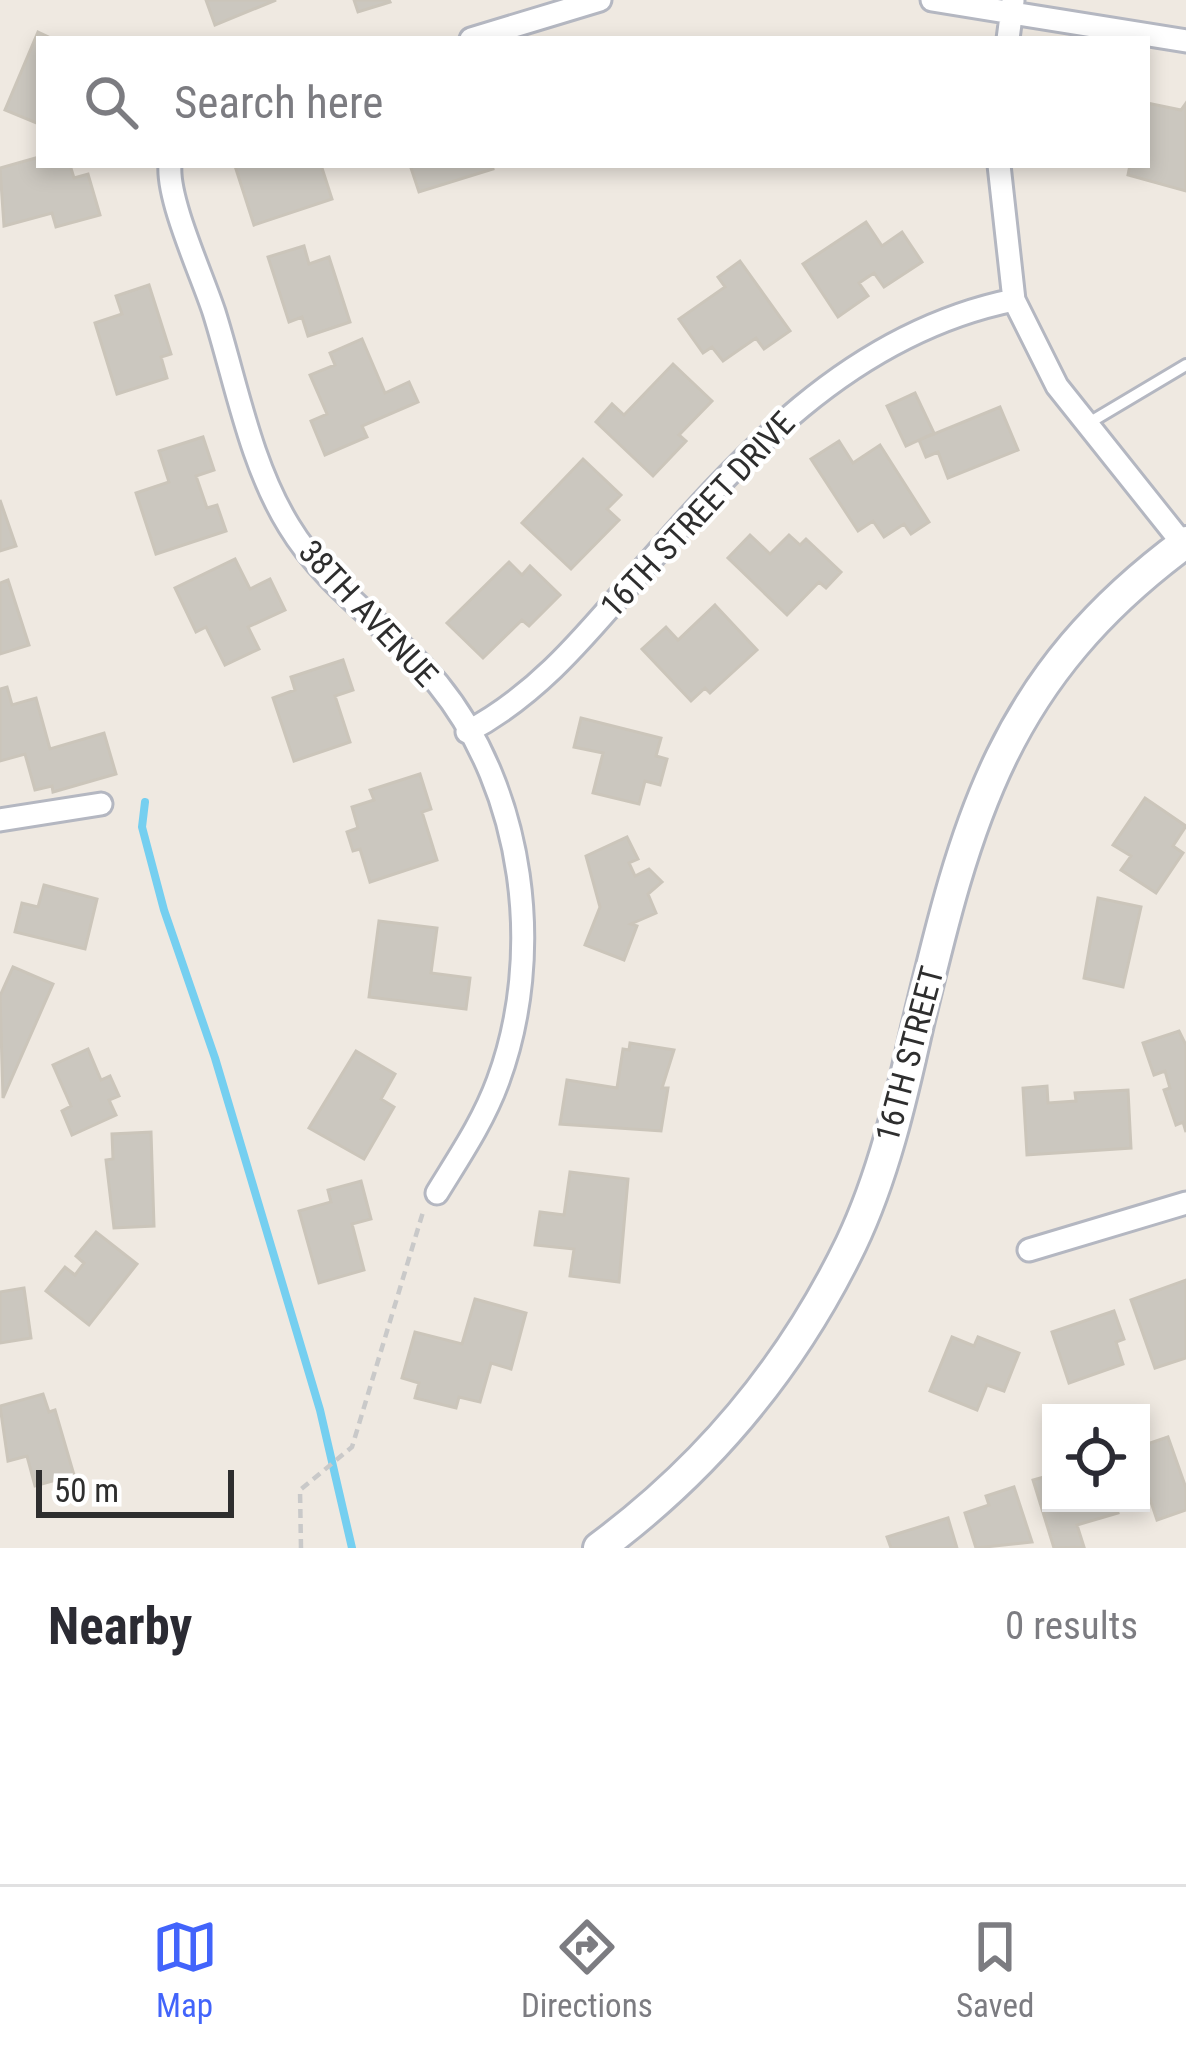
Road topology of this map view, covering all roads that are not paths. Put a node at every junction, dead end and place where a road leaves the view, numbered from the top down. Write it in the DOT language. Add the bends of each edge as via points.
graph roads {
  1 [pos="600,0"];
  2 [pos="932,0"];
  3 [pos="1012,7"];
  4 [pos="481,36"];
  5 [pos="1186,41"];
  6 [pos="171,168"];
  7 [pos="999,168"];
  8 [pos="1014,300"];
  9 [pos="1186,365"];
  10 [pos="1087,424"];
  11 [pos="1184,543"];
  12 [pos="467,732"];
  13 [pos="100,804"];
  14 [pos="0,820"];
  15 [pos="437,1193"];
  16 [pos="1186,1203"];
  17 [pos="1029,1250"];
  18 [pos="598,1548"];
  1 -- 4 [label="street"];
  2 -- 3 [label="street"];
  3 -- 5 [label="street"];
  6 -- 12 [label="street, 38TH AVENUE" via="268,489 328,579 428,674"];
  7 -- 8 [label="street"];
  8 -- 10 [label="street" via="1057,386"];
  8 -- 12 [label="street, 16TH STREET DRIVE" via="971,309 858,362 807,398 723,477 535,688"];
  9 -- 10 [label="lane"];
  10 -- 11 [label="street"];
  11 -- 18 [label="main road, 16TH STREET" via="1090,624 1051,670 988,779 964,840 879,1166 852,1243 812,1312 715,1448"];
  12 -- 15 [label="street, 38TH AVENUE" via="506,818 524,924 523,979 498,1082"];
  13 -- 14 [label="street"];
  16 -- 17 [label="street"];
}
